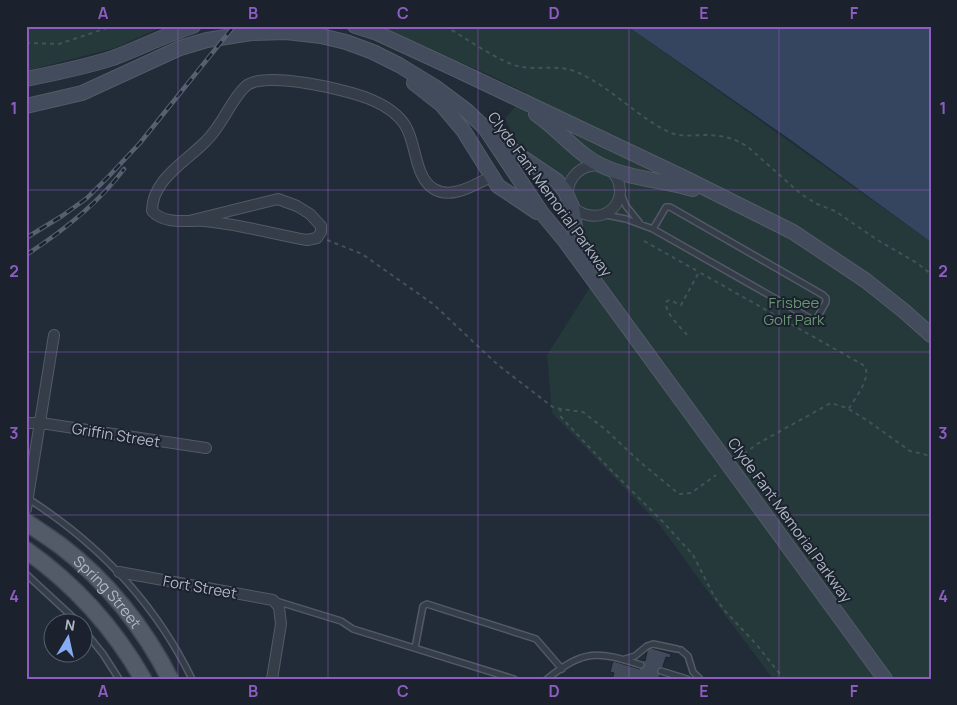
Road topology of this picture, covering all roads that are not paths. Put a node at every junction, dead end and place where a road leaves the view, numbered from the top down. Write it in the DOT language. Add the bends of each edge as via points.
graph roads {
  1 [pos="193,26"];
  2 [pos="355,26"];
  3 [pos="364,48"];
  4 [pos="468,75"];
  5 [pos="26,79"];
  6 [pos="26,106"];
  7 [pos="485,128"];
  8 [pos="605,166"];
  9 [pos="491,177"];
  10 [pos="620,190"];
  11 [pos="570,201"];
  12 [pos="752,211"];
  13 [pos="603,215"];
  14 [pos="189,221"];
  15 [pos="548,221"];
  16 [pos="640,223"];
  17 [pos="652,229"];
  18 [pos="594,281"];
  19 [pos="931,335"];
  20 [pos="54,336"];
  21 [pos="26,423"];
  22 [pos="41,423"];
  23 [pos="206,448"];
  24 [pos="27,502"];
  25 [pos="26,522"];
  26 [pos="26,550"];
  27 [pos="119,572"];
  28 [pos="26,574"];
  29 [pos="269,599"];
  30 [pos="68,612"];
  31 [pos="92,640"];
  32 [pos="415,648"];
  33 [pos="624,660"];
  34 [pos="641,665"];
  35 [pos="562,669"];
  36 [pos="661,671"];
  37 [pos="505,677"];
  38 [pos="697,678"];
  39 [pos="119,679"];
  40 [pos="143,679"];
  41 [pos="170,679"];
  42 [pos="192,679"];
  43 [pos="272,679"];
  44 [pos="514,679"];
  45 [pos="547,679"];
  46 [pos="687,679"];
  47 [pos="885,679"];
  1 -- 5 [label="main road" via="113,58"];
  2 -- 4 [label="main road, Clyde Fant Memorial Parkway"];
  3 -- 6 [label="main road, Clyde Fant Memorial Parkway" via="303,34 268,32 225,36 180,48 82,93"];
  3 -- 7 [label="main road, Clyde Fant Memorial Parkway" via="435,87"];
  3 -- 9 [label="main road" via="442,105 463,130"];
  4 -- 8 [label="main road" via="543,119 580,152"];
  4 -- 12 [label="main road, Clyde Fant Memorial Parkway"];
  7 -- 11 [label="main road" via="557,181"];
  7 -- 15 [label="main road, Clyde Fant Memorial Parkway"];
  8 -- 10 [label="street" via="618,180"];
  8 -- 11 [label="street" via="588,166 577,171 570,181"];
  8 -- 12 [label="main road" via="623,174 672,182"];
  9 -- 14 [label="street" via="465,190 441,192 425,180 405,125 392,111 371,99 346,91 299,82 259,80 247,85 211,137 175,168 156,194 152,211 157,216"];
  9 -- 15 [label="main road" via="498,186"];
  10 -- 13 [label="street" via="618,202"];
  10 -- 16 [label="lane" via="626,206"];
  11 -- 13 [label="street" via="583,215"];
  11 -- 18 [label="main road" via="576,234"];
  12 -- 19 [label="main road, Clyde Fant Memorial Parkway" via="808,240 865,280"];
  13 -- 16 [label="lane"];
  14 -- 14 [label="street" via="278,199 310,214 321,226 321,232 317,238 308,240 236,224"];
  15 -- 18 [label="main road, Clyde Fant Memorial Parkway"];
  16 -- 17 [label="lane"];
  17 -- 17 [label="lane" via="812,320 816,320 827,301 823,295 670,207 666,207"];
  18 -- 47 [label="main road, Clyde Fant Memorial Parkway"];
  20 -- 22 [label="street"];
  21 -- 22 [label="street, Griffin Street"];
  22 -- 23 [label="street, Griffin Street"];
  22 -- 24 [label="street"];
  24 -- 27 [label="lane" via="70,527"];
  25 -- 41 [label="main road, Spring Street" via="68,552 112,595 147,639"];
  26 -- 40 [label="main road, Spring Street" via="63,579 106,624"];
  27 -- 29 [label="street, Fort Street"];
  27 -- 42 [label="lane" via="162,625"];
  28 -- 30 [label="lane"];
  29 -- 32 [label="lane" via="341,620 353,629"];
  29 -- 43 [label="street, Fort Street" via="279,607 281,624"];
  31 -- 39 [label="lane"];
  32 -- 35 [label="lane" via="423,606 427,604 536,639"];
  32 -- 37 [label="lane"];
  33 -- 34 [label="lane"];
  33 -- 35 [label="lane" via="594,654"];
  33 -- 38 [label="lane" via="653,644 679,650 688,656"];
  35 -- 45 [label="lane"];
  36 -- 46 [label="lane"];
  37 -- 44 [label="lane"];
}
